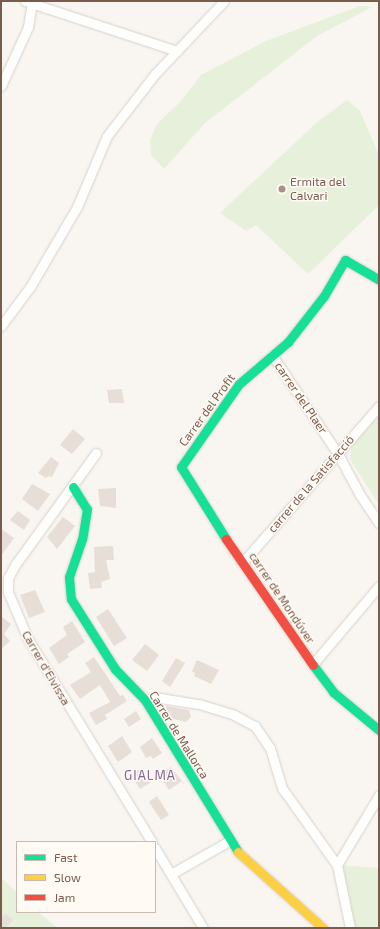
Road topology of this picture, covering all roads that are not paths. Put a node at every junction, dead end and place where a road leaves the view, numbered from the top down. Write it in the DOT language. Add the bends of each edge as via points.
graph roads {
  1 [pos="224,1"];
  2 [pos="30,2"];
  3 [pos="177,51"];
  4 [pos="1,86"];
  5 [pos="379,280"];
  6 [pos="1,326"];
  7 [pos="272,355"];
  8 [pos="379,406"];
  9 [pos="96,454"];
  10 [pos="338,454"];
  11 [pos="181,467"];
  12 [pos="73,487"];
  13 [pos="379,523"];
  14 [pos="243,562"];
  15 [pos="379,586"];
  16 [pos="313,664"];
  17 [pos="146,700"];
  18 [pos="379,730"];
  19 [pos="379,795"];
  20 [pos="151,841"];
  21 [pos="229,841"];
  22 [pos="156,850"];
  23 [pos="337,865"];
  24 [pos="171,874"];
  25 [pos="203,928"];
  26 [pos="323,928"];
  27 [pos="350,928"];
  1 -- 3 [label="street"];
  2 -- 3 [label="street"];
  2 -- 4 [label="street" via="28,27"];
  3 -- 6 [label="street" via="107,136 77,207 30,287"];
  5 -- 7 [label="street, Carrer del Profit" via="345,260 319,302 288,342"];
  7 -- 10 [label="street, carrer del Plaer"];
  7 -- 11 [label="street, Carrer del Profit" via="239,384"];
  8 -- 10 [label="street, carrer de la Satisfacció"];
  9 -- 12 [label="street, Carrer d'Eivissa"];
  10 -- 13 [label="street, carrer del Plaer" via="360,495"];
  10 -- 14 [label="street, carrer de la Satisfacció"];
  11 -- 14 [label="street, carrer de Mondúver" via="195,493"];
  12 -- 17 [label="street, Carrer de Mallorca" via="87,509 82,539 69,577 71,599 115,669"];
  12 -- 20 [label="street, Carrer d'Eivissa" via="15,565 8,578 8,592 28,639"];
  14 -- 16 [label="street, carrer de Mondúver"];
  15 -- 16 [label="street"];
  16 -- 18 [label="street, carrer de Mondúver" via="333,692"];
  17 -- 21 [label="street, Carrer de Mallorca"];
  17 -- 23 [label="street" via="160,698 199,704 234,715 255,726 270,748 282,788"];
  19 -- 23 [label="street"];
  21 -- 24 [label="street"];
  21 -- 26 [label="street, Carrer de Mallorca"];
  22 -- 24 [label="street"];
  23 -- 27 [label="street"];
  24 -- 25 [label="street"];
}
